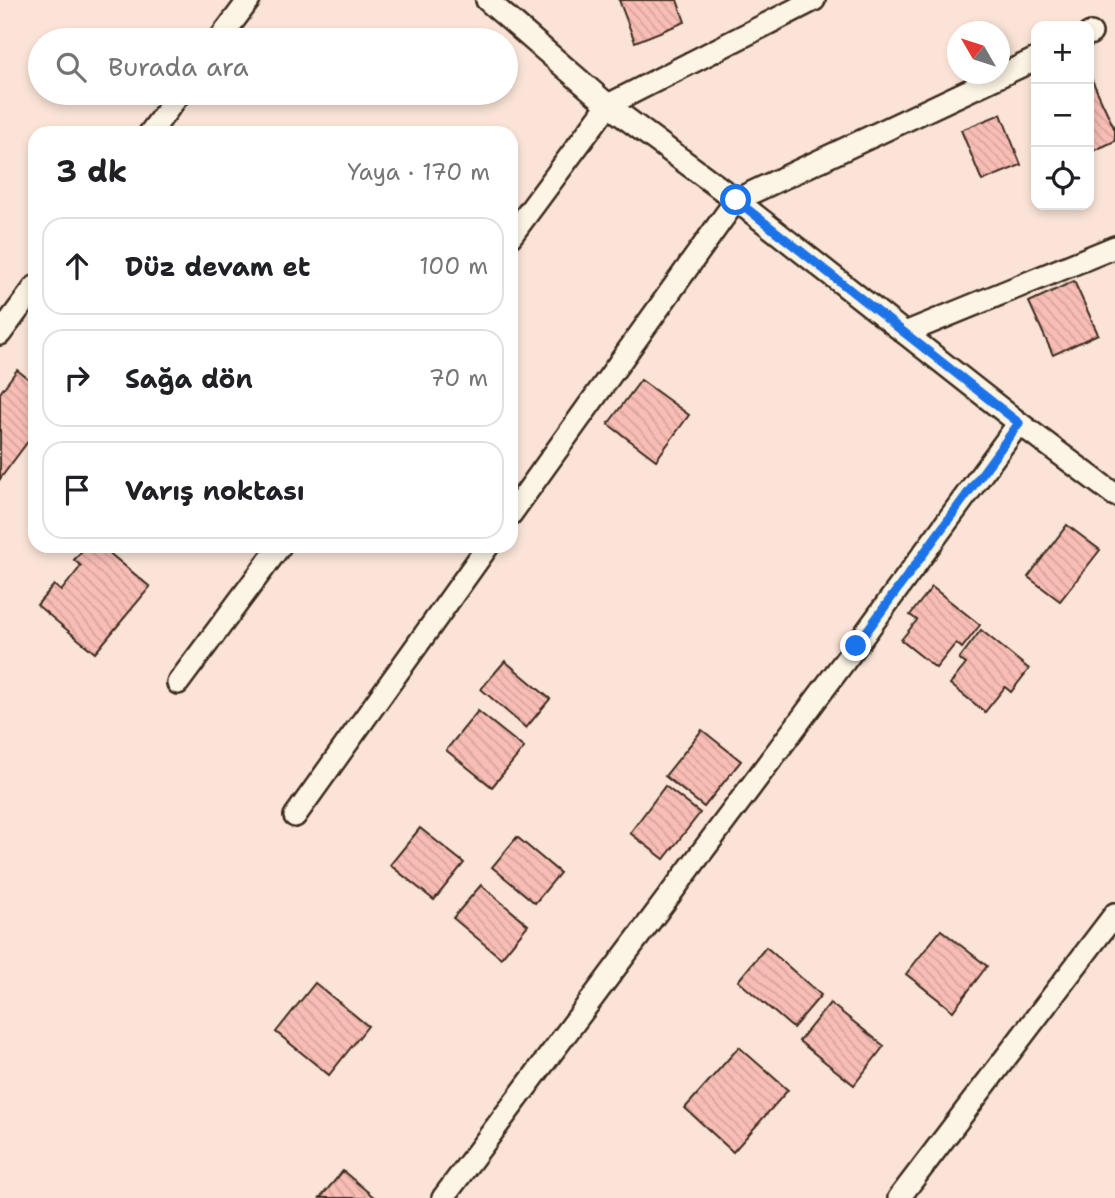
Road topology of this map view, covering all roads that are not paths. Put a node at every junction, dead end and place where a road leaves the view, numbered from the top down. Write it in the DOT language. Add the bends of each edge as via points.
graph roads {
  1 [pos="249,0"];
  2 [pos="487,0"];
  3 [pos="814,0"];
  4 [pos="228,28"];
  5 [pos="1031,61"];
  6 [pos="171,105"];
  7 [pos="608,105"];
  8 [pos="155,126"];
  9 [pos="736,200"];
  10 [pos="518,227"];
  11 [pos="1115,247"];
  12 [pos="28,296"];
  13 [pos="905,333"];
  14 [pos="0,334"];
  15 [pos="1019,423"];
  16 [pos="1115,495"];
  17 [pos="518,504"];
  18 [pos="276,553"];
  19 [pos="483,553"];
  20 [pos="178,683"];
  21 [pos="295,816"];
  22 [pos="1115,914"];
  23 [pos="443,1198"];
  24 [pos="899,1198"];
  1 -- 4 [label="street"];
  2 -- 7 [label="street"];
  3 -- 7 [label="street"];
  5 -- 9 [label="street"];
  6 -- 8 [label="street"];
  7 -- 9 [label="street"];
  7 -- 10 [label="street"];
  9 -- 13 [label="street"];
  9 -- 17 [label="street"];
  11 -- 13 [label="street"];
  12 -- 14 [label="street"];
  13 -- 15 [label="street"];
  15 -- 16 [label="street"];
  15 -- 23 [label="street"];
  18 -- 20 [label="street"];
  19 -- 21 [label="street"];
  22 -- 24 [label="street"];
}
